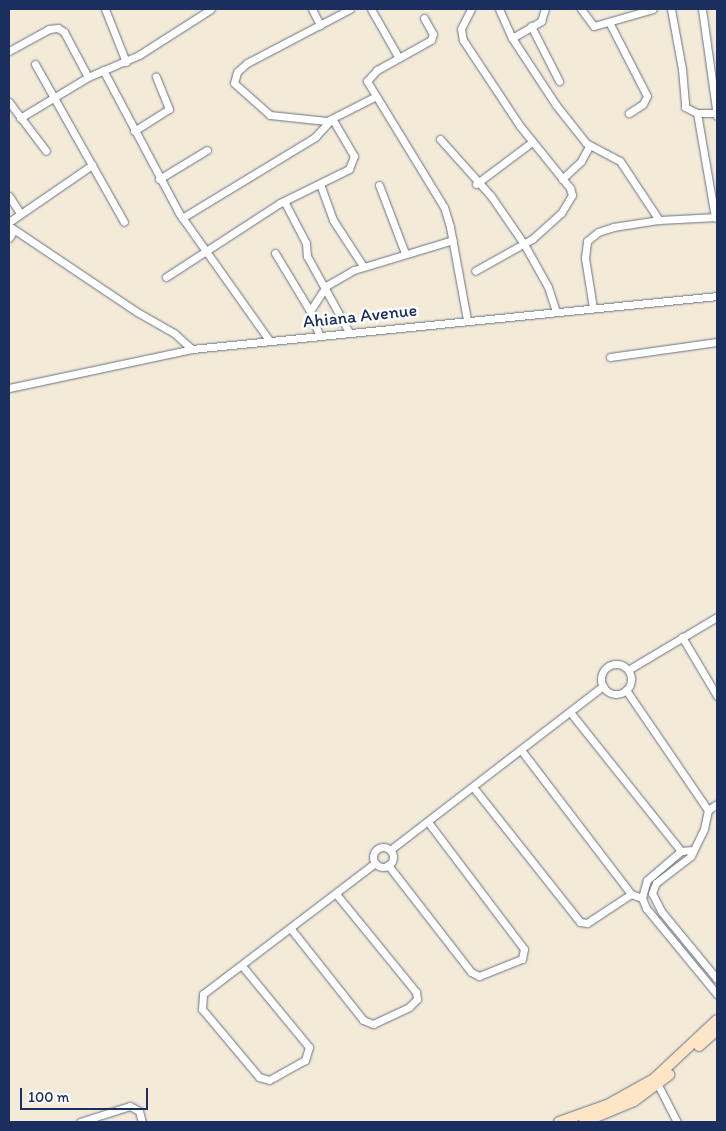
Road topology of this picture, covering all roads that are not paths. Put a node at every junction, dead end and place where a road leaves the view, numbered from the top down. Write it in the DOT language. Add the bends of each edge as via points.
graph roads {
  1 [pos="211,9"];
  2 [pos="312,9"];
  3 [pos="350,9"];
  4 [pos="371,9"];
  5 [pos="471,9"];
  6 [pos="499,9"];
  7 [pos="545,9"];
  8 [pos="581,9"];
  9 [pos="653,9"];
  10 [pos="671,9"];
  11 [pos="702,9"];
  12 [pos="108,10"];
  13 [pos="424,18"];
  14 [pos="609,22"];
  15 [pos="320,25"];
  16 [pos="531,26"];
  17 [pos="512,38"];
  18 [pos="9,51"];
  19 [pos="399,58"];
  20 [pos="126,62"];
  21 [pos="35,64"];
  22 [pos="104,70"];
  23 [pos="156,76"];
  24 [pos="88,77"];
  25 [pos="559,81"];
  26 [pos="376,96"];
  27 [pos="53,97"];
  28 [pos="9,102"];
  29 [pos="630,113"];
  30 [pos="697,113"];
  31 [pos="717,115"];
  32 [pos="20,118"];
  33 [pos="331,120"];
  34 [pos="134,131"];
  35 [pos="440,139"];
  36 [pos="532,142"];
  37 [pos="590,145"];
  38 [pos="207,150"];
  39 [pos="46,151"];
  40 [pos="92,165"];
  41 [pos="159,179"];
  42 [pos="562,179"];
  43 [pos="320,184"];
  44 [pos="476,184"];
  45 [pos="379,185"];
  46 [pos="9,196"];
  47 [pos="284,201"];
  48 [pos="20,213"];
  49 [pos="716,217"];
  50 [pos="182,218"];
  51 [pos="659,220"];
  52 [pos="9,222"];
  53 [pos="124,222"];
  54 [pos="12,228"];
  55 [pos="9,238"];
  56 [pos="453,240"];
  57 [pos="524,244"];
  58 [pos="204,251"];
  59 [pos="275,253"];
  60 [pos="405,253"];
  61 [pos="362,266"];
  62 [pos="474,271"];
  63 [pos="166,277"];
  64 [pos="326,286"];
  65 [pos="717,296"];
  66 [pos="593,308"];
  67 [pos="310,311"];
  68 [pos="556,312"];
  69 [pos="467,320"];
  70 [pos="350,332"];
  71 [pos="319,335"];
  72 [pos="269,340"];
  73 [pos="717,342"];
  74 [pos="192,349"];
  75 [pos="610,358"];
  76 [pos="10,386"];
  77 [pos="717,617"];
  78 [pos="682,637"];
  79 [pos="628,670"];
  80 [pos="603,686"];
  81 [pos="626,690"];
  82 [pos="717,696"];
  83 [pos="570,712"];
  84 [pos="522,750"];
  85 [pos="472,787"];
  86 [pos="717,804"];
  87 [pos="708,810"];
  88 [pos="428,822"];
  89 [pos="390,850"];
  90 [pos="693,850"];
  91 [pos="681,851"];
  92 [pos="374,863"];
  93 [pos="388,865"];
  94 [pos="336,894"];
  95 [pos="631,894"];
  96 [pos="642,898"];
  97 [pos="291,929"];
  98 [pos="698,955"];
  99 [pos="690,961"];
  100 [pos="243,967"];
  101 [pos="717,979"];
  102 [pos="717,994"];
  103 [pos="717,1020"];
  104 [pos="717,1030"];
  105 [pos="658,1084"];
  106 [pos="80,1122"];
  107 [pos="142,1122"];
  108 [pos="559,1122"];
  109 [pos="584,1122"];
  110 [pos="677,1122"];
  1 -- 20 [label="street"];
  2 -- 15 [label="street"];
  3 -- 15 [label="street"];
  4 -- 19 [label="street"];
  5 -- 36 [label="street" via="461,29 462,40"];
  6 -- 17 [label="street"];
  7 -- 16 [label="street" via="545,17"];
  8 -- 14 [label="street" via="592,25"];
  9 -- 14 [label="street"];
  10 -- 30 [label="street" via="685,107"];
  11 -- 31 [label="street"];
  12 -- 20 [label="street"];
  13 -- 19 [label="street" via="433,37"];
  14 -- 29 [label="street" via="647,96 643,104"];
  15 -- 33 [label="street" via="247,63 236,72 234,83 270,115"];
  16 -- 17 [label="street"];
  16 -- 25 [label="street"];
  17 -- 37 [label="street" via="556,105"];
  18 -- 24 [label="street" via="49,29 58,28 64,32"];
  19 -- 26 [label="street" via="368,78"];
  20 -- 22 [label="street"];
  21 -- 27 [label="street"];
  22 -- 24 [label="street"];
  22 -- 34 [label="street"];
  23 -- 34 [label="street" via="169,109"];
  24 -- 27 [label="street"];
  26 -- 33 [label="street"];
  26 -- 56 [label="street" via="439,197"];
  27 -- 32 [label="street"];
  27 -- 40 [label="street"];
  28 -- 32 [label="street"];
  30 -- 31 [label="street"];
  30 -- 49 [label="street"];
  32 -- 39 [label="street"];
  33 -- 43 [label="street" via="355,161 349,169"];
  33 -- 50 [label="street" via="315,136"];
  34 -- 41 [label="street"];
  35 -- 44 [label="street"];
  36 -- 42 [label="street"];
  36 -- 44 [label="street"];
  37 -- 42 [label="street" via="581,161"];
  37 -- 51 [label="street" via="620,161"];
  38 -- 41 [label="street"];
  40 -- 48 [label="street"];
  40 -- 53 [label="street"];
  41 -- 50 [label="street"];
  42 -- 57 [label="street" via="572,192 571,200 548,227"];
  43 -- 47 [label="street"];
  43 -- 61 [label="street" via="333,220"];
  44 -- 57 [label="street" via="491,196"];
  45 -- 60 [label="street"];
  46 -- 48 [label="street"];
  47 -- 58 [label="street"];
  47 -- 64 [label="street" via="306,243 307,256"];
  48 -- 52 [label="street"];
  49 -- 51 [label="street"];
  50 -- 58 [label="street"];
  51 -- 66 [label="street" via="613,227 598,232 587,241 585,258"];
  54 -- 55 [label="street"];
  54 -- 74 [label="street" via="137,312 174,333"];
  56 -- 60 [label="street"];
  56 -- 69 [label="street"];
  57 -- 62 [label="street"];
  57 -- 68 [label="street" via="548,287"];
  58 -- 63 [label="street"];
  58 -- 72 [label="street"];
  59 -- 67 [label="street"];
  60 -- 61 [label="street"];
  61 -- 64 [label="street"];
  64 -- 67 [label="street"];
  64 -- 70 [label="street"];
  65 -- 66 [label="street, Ahiana Avenue"];
  66 -- 68 [label="street, Ahiana Avenue"];
  67 -- 71 [label="street"];
  68 -- 69 [label="street, Ahiana Avenue"];
  69 -- 70 [label="street, Ahiana Avenue"];
  70 -- 71 [label="street, Ahiana Avenue"];
  71 -- 72 [label="street, Ahiana Avenue"];
  72 -- 74 [label="street, Ahiana Avenue"];
  73 -- 75 [label="street"];
  74 -- 76 [label="street, Ahiana Avenue"];
  77 -- 78 [label="street"];
  78 -- 79 [label="street"];
  78 -- 82 [label="street"];
  79 -- 80 [label="street" via="619,664 608,666 602,675"];
  79 -- 81 [label="street" via="631,680"];
  80 -- 81 [label="street" via="611,693"];
  80 -- 83 [label="street"];
  81 -- 87 [label="street"];
  83 -- 84 [label="street"];
  83 -- 91 [label="street"];
  84 -- 85 [label="street"];
  84 -- 95 [label="street"];
  85 -- 88 [label="street"];
  85 -- 95 [label="street" via="580,922 587,923"];
  86 -- 87 [label="street"];
  87 -- 90 [label="street" via="704,829"];
  88 -- 89 [label="street"];
  88 -- 93 [label="street" via="524,949 522,960 479,976 471,972"];
  89 -- 92 [label="street" via="383,847 375,850"];
  89 -- 93 [label="street" via="393,858"];
  90 -- 91 [label="street"];
  90 -- 98 [label="street" via="685,862 656,883 652,894 661,911"];
  91 -- 96 [label="street" via="647,880"];
  92 -- 93 [label="street" via="381,867"];
  92 -- 94 [label="street"];
  94 -- 97 [label="street"];
  94 -- 97 [label="street" via="416,992 416,998 409,1007 372,1024 363,1020"];
  95 -- 96 [label="street"];
  96 -- 99 [label="street" via="646,908"];
  97 -- 100 [label="street"];
  98 -- 99 [label="street"];
  98 -- 101 [label="street"];
  99 -- 102 [label="street"];
  100 -- 100 [label="street" via="309,1047 305,1060 269,1080 259,1077 201,1006 203,994"];
  103 -- 108 [label="street" via="654,1079 608,1105"];
  104 -- 105 [label="street"];
  105 -- 109 [label="street" via="634,1101"];
  105 -- 110 [label="street"];
  106 -- 107 [label="street" via="130,1106 139,1111"];
}
